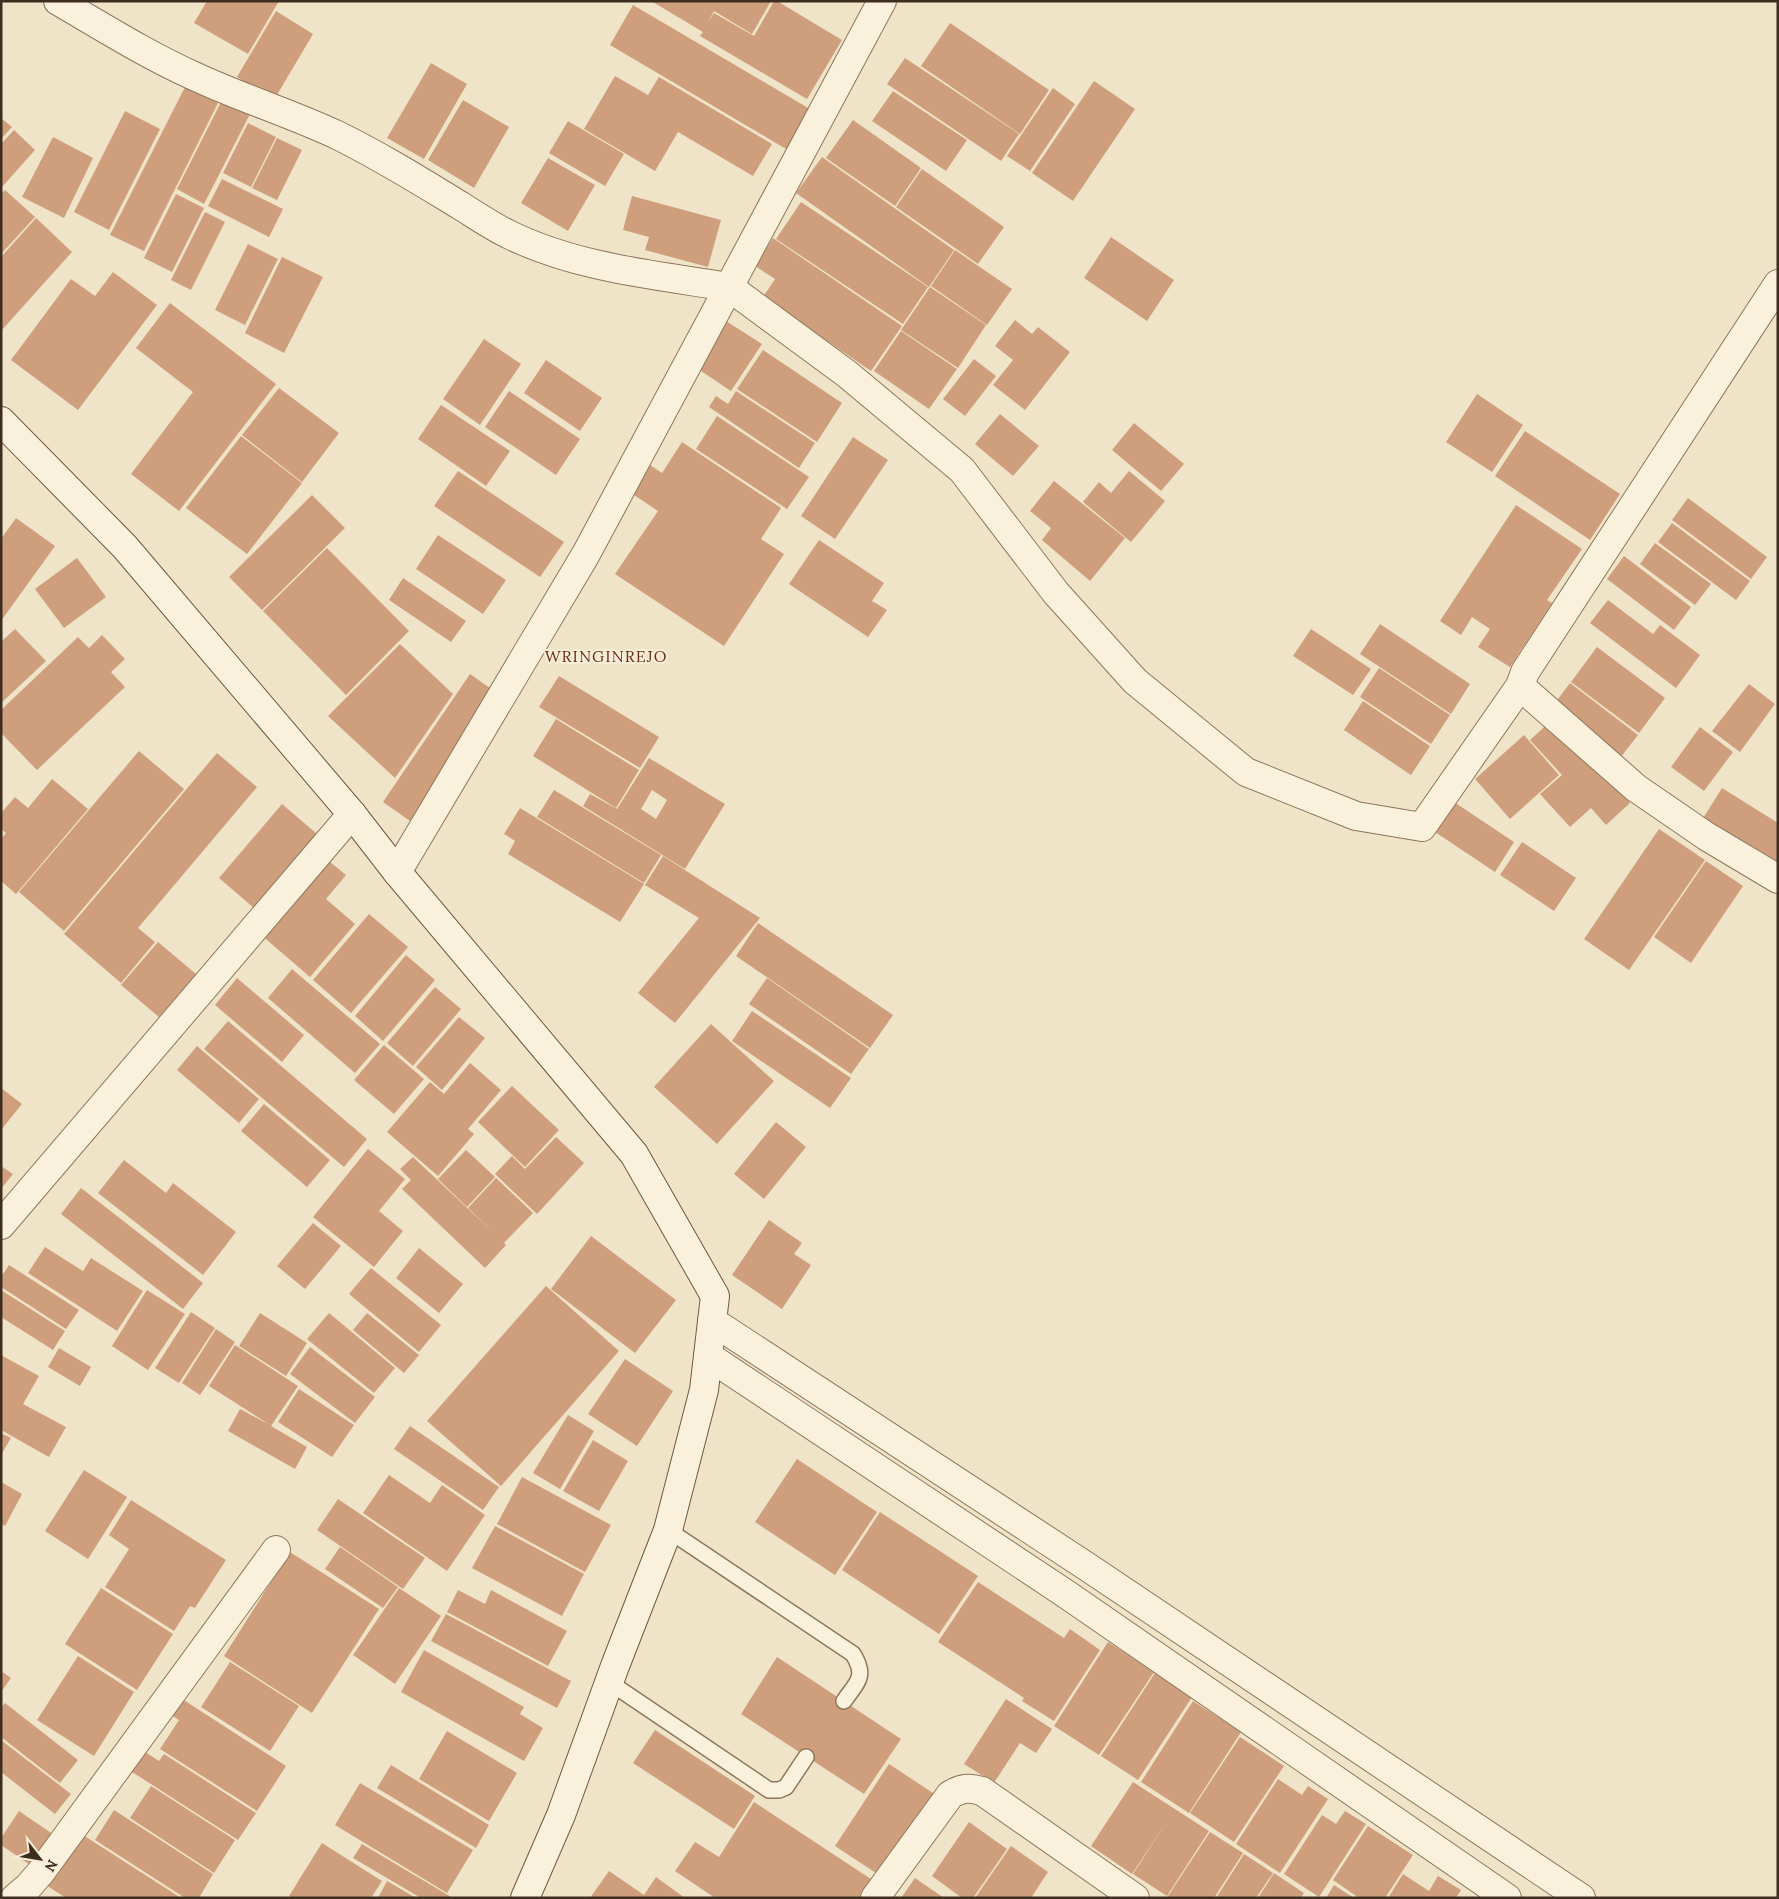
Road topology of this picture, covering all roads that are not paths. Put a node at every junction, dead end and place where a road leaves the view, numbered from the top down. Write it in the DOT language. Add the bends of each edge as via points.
graph roads {
  1 [pos="58,1"];
  2 [pos="882,1"];
  3 [pos="1778,284"];
  4 [pos="729,287"];
  5 [pos="1,421"];
  6 [pos="1520,686"];
  7 [pos="352,814"];
  8 [pos="397,872"];
  9 [pos="1778,879"];
  10 [pos="1,1225"];
  11 [pos="712,1322"];
  12 [pos="708,1356"];
  13 [pos="668,1530"];
  14 [pos="276,1550"];
  15 [pos="609,1682"];
  16 [pos="844,1701"];
  17 [pos="806,1757"];
  18 [pos="14,1898"];
  19 [pos="525,1898"];
  20 [pos="875,1898"];
  21 [pos="1135,1898"];
  22 [pos="1507,1898"];
  23 [pos="1581,1898"];
  1 -- 4 [label="street" via="192,76 352,142 509,235 590,264"];
  2 -- 4 [label="street"];
  3 -- 6 [label="street" via="1525,672"];
  4 -- 6 [label="street" via="847,374 962,470 1056,593 1135,681 1246,772 1356,816 1422,827"];
  4 -- 8 [label="street" via="586,554"];
  5 -- 7 [label="street" via="125,547"];
  6 -- 9 [label="street" via="1636,788 1706,836"];
  7 -- 8 [label="street"];
  7 -- 10 [label="street"];
  8 -- 11 [label="street" via="634,1154 715,1296"];
  11 -- 12 [label="street"];
  11 -- 23 [label="street" via="1086,1566"];
  12 -- 13 [label="street" via="704,1390"];
  12 -- 22 [label="street" via="1058,1589"];
  13 -- 15 [label="street"];
  13 -- 16 [label="lane" via="853,1654 860,1666 860,1678"];
  14 -- 18 [label="street" via="41,1872"];
  15 -- 17 [label="lane" via="769,1790 786,1787"];
  15 -- 19 [label="street" via="560,1815"];
  20 -- 21 [label="street" via="950,1795 960,1789 972,1788 982,1791"];
}
